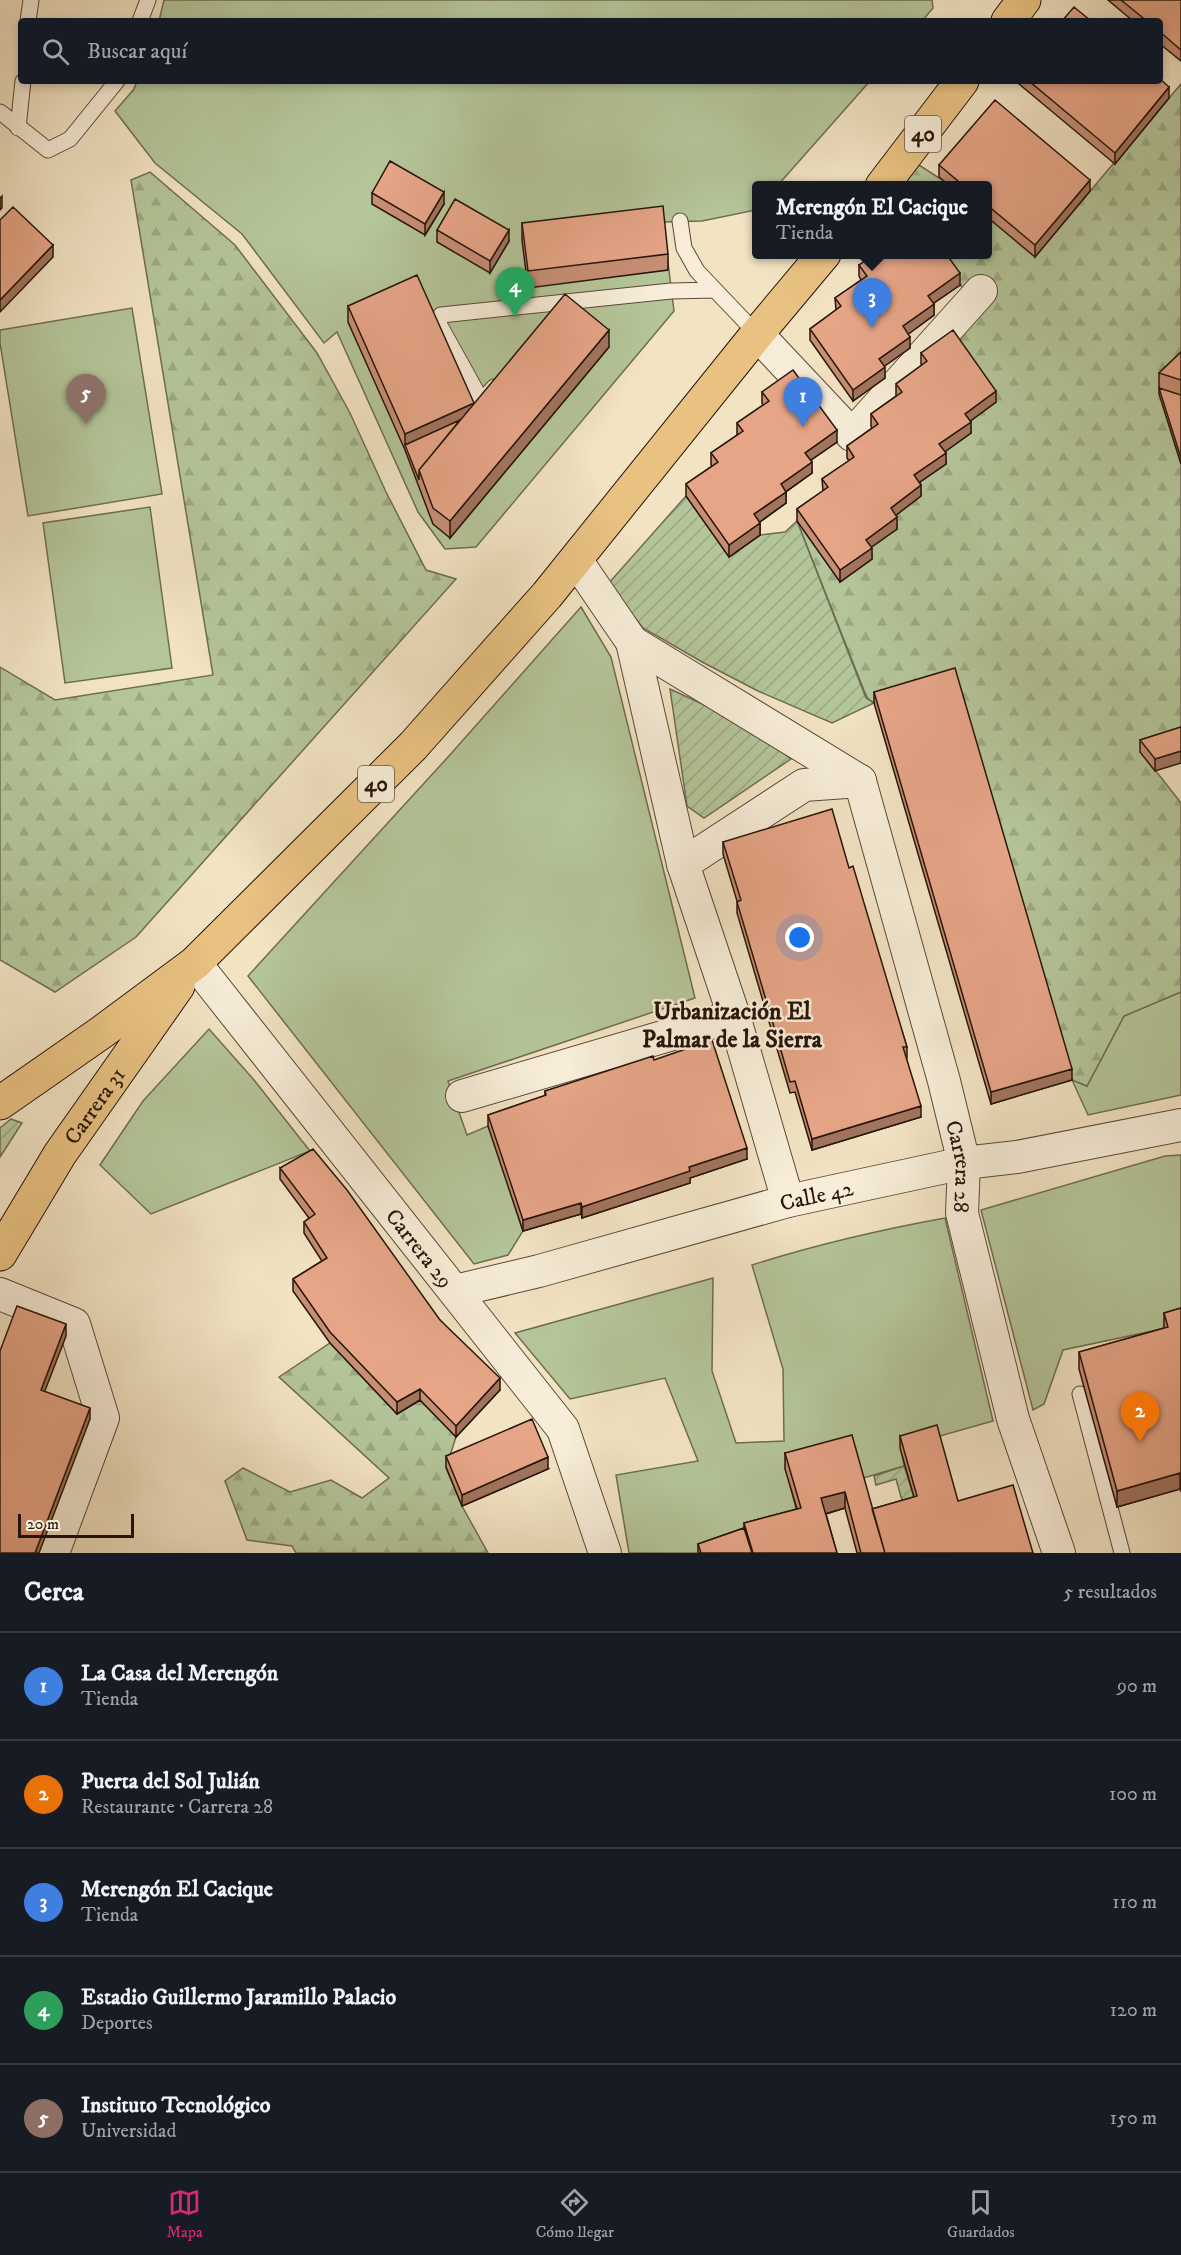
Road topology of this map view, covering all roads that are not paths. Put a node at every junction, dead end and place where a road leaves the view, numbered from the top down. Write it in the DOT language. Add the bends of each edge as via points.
graph roads {
  1 [pos="30,0"];
  2 [pos="148,0"];
  3 [pos="28,18"];
  4 [pos="141,18"];
  5 [pos="22,84"];
  6 [pos="115,84"];
  7 [pos="961,84"];
  8 [pos="0,112"];
  9 [pos="18,128"];
  10 [pos="886,181"];
  11 [pos="680,221"];
  12 [pos="821,259"];
  13 [pos="715,290"];
  14 [pos="981,291"];
  15 [pos="566,301"];
  16 [pos="551,319"];
  17 [pos="757,334"];
  18 [pos="501,379"];
  19 [pos="576,560"];
  20 [pos="632,642"];
  21 [pos="860,781"];
  22 [pos="683,864"];
  23 [pos="195,963"];
  24 [pos="734,1016"];
  25 [pos="462,1096"];
  26 [pos="0,1103"];
  27 [pos="1181,1125"];
  28 [pos="964,1163"];
  29 [pos="788,1201"];
  30 [pos="0,1254"];
  31 [pos="455,1291"];
  32 [pos="0,1294"];
  33 [pos="1080,1394"];
  34 [pos="53,1553"];
  35 [pos="605,1553"];
  36 [pos="1059,1553"];
  37 [pos="1122,1553"];
  1 -- 3 [label="lane"];
  2 -- 4 [label="lane"];
  5 -- 9 [label="lane"];
  6 -- 9 [label="lane" via="70,139 48,150"];
  7 -- 10 [label="main road, 40"];
  8 -- 9 [label="lane"];
  11 -- 13 [label="lane" via="684,248 697,271"];
  12 -- 17 [label="main road, 40"];
  13 -- 15 [label="lane"];
  13 -- 17 [label="lane"];
  14 -- 17 [label="street" via="852,435"];
  15 -- 16 [label="lane"];
  15 -- 18 [label="lane" via="439,317 479,396 486,396"];
  17 -- 19 [label="main road, 40"];
  19 -- 20 [label="street"];
  19 -- 23 [label="main road, 40" via="413,746"];
  20 -- 21 [label="street"];
  20 -- 22 [label="street"];
  21 -- 22 [label="street" via="804,785"];
  21 -- 28 [label="street, Carrera 28"];
  22 -- 24 [label="street"];
  23 -- 26 [label="main road, 40"];
  23 -- 30 [label="main road, Carrera 31 / 40" via="60,1154"];
  23 -- 31 [label="street, Carrera 29"];
  24 -- 25 [label="street"];
  24 -- 29 [label="street"];
  27 -- 28 [label="street, Calle 42" via="1017,1157"];
  28 -- 29 [label="street, Calle 42"];
  28 -- 36 [label="street, Carrera 28" via="962,1213 1013,1419"];
  29 -- 31 [label="street, Calle 42"];
  31 -- 35 [label="street, Carrera 29" via="563,1429"];
  32 -- 34 [label="street" via="74,1324 103,1418"];
  33 -- 37 [label="lane"];
}
